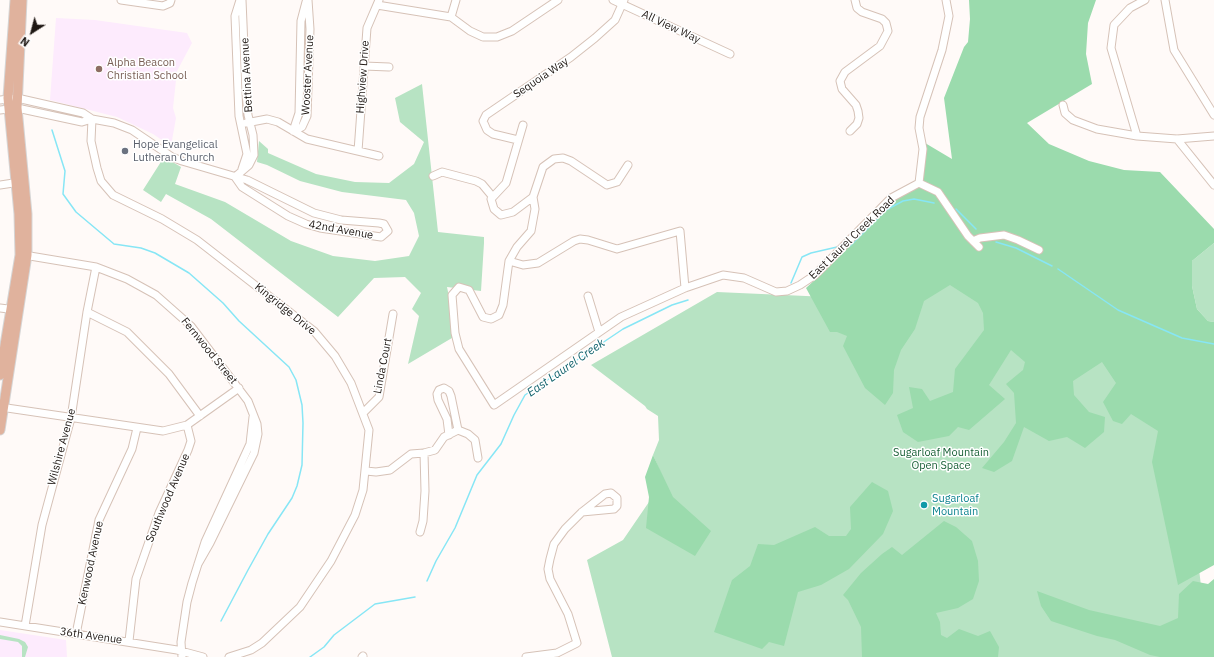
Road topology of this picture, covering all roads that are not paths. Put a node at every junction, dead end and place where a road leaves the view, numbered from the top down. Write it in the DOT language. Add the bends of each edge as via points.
graph roads {
  1 [pos="15,0"];
  2 [pos="22,0"];
  3 [pos="121,0"];
  4 [pos="171,0"];
  5 [pos="241,0"];
  6 [pos="307,0"];
  7 [pos="456,0"];
  8 [pos="558,0"];
  9 [pos="613,0"];
  10 [pos="855,0"];
  11 [pos="946,0"];
  12 [pos="1145,0"];
  13 [pos="1166,0"];
  14 [pos="623,2"];
  15 [pos="378,3"];
  16 [pos="451,17"];
  17 [pos="730,54"];
  18 [pos="364,66"];
  19 [pos="389,68"];
  20 [pos="8,99"];
  21 [pos="1063,105"];
  22 [pos="8,109"];
  23 [pos="1214,115"];
  24 [pos="92,119"];
  25 [pos="250,122"];
  26 [pos="242,125"];
  27 [pos="523,125"];
  28 [pos="293,131"];
  29 [pos="850,131"];
  30 [pos="1137,136"];
  31 [pos="1214,136"];
  32 [pos="1177,139"];
  33 [pos="518,140"];
  34 [pos="358,151"];
  35 [pos="379,156"];
  36 [pos="628,165"];
  37 [pos="242,170"];
  38 [pos="235,176"];
  39 [pos="433,176"];
  40 [pos="20,182"];
  41 [pos="919,183"];
  42 [pos="0,185"];
  43 [pos="1214,185"];
  44 [pos="492,196"];
  45 [pos="533,197"];
  46 [pos="973,241"];
  47 [pos="979,247"];
  48 [pos="1039,250"];
  49 [pos="23,255"];
  50 [pos="509,261"];
  51 [pos="96,267"];
  52 [pos="685,288"];
  53 [pos="588,296"];
  54 [pos="0,308"];
  55 [pos="14,310"];
  56 [pos="86,312"];
  57 [pos="393,314"];
  58 [pos="599,332"];
  59 [pos="4,358"];
  60 [pos="0,375"];
  61 [pos="239,388"];
  62 [pos="2,408"];
  63 [pos="363,412"];
  64 [pos="200,416"];
  65 [pos="71,418"];
  66 [pos="187,425"];
  67 [pos="137,428"];
  68 [pos="0,430"];
  69 [pos="458,430"];
  70 [pos="449,434"];
  71 [pos="424,453"];
  72 [pos="478,458"];
  73 [pos="366,471"];
  74 [pos="582,512"];
  75 [pos="420,532"];
  76 [pos="0,622"];
  77 [pos="25,626"];
  78 [pos="76,634"];
  79 [pos="128,641"];
  80 [pos="182,654"];
  81 [pos="203,657"];
  82 [pos="229,657"];
  83 [pos="526,657"];
  1 -- 20 [label="main road"];
  2 -- 20 [label="main road"];
  3 -- 4 [label="street" via="163,6"];
  5 -- 25 [label="street, Bettina Avenue"];
  5 -- 26 [label="street, Bettina Avenue" via="234,16 239,116"];
  6 -- 28 [label="street, Wooster Avenue" via="301,21 299,113"];
  7 -- 16 [label="street"];
  8 -- 16 [label="street" via="512,31 497,37 483,37"];
  9 -- 14 [label="street, All View Way"];
  10 -- 29 [label="street" via="857,8 862,12 882,19 888,31 880,46 845,72 840,81 842,89 856,104 858,111 857,124"];
  11 -- 41 [label="street" via="949,16 942,50 920,117 919,128 923,149"];
  12 -- 30 [label="street" via="1130,8 1114,25 1112,48"];
  13 -- 23 [label="street" via="1174,50"];
  14 -- 17 [label="street, All View Way"];
  14 -- 33 [label="street, Sequoia Way" via="615,20 571,58 486,115 483,120 487,130"];
  15 -- 16 [label="street"];
  15 -- 18 [label="street, Highview Drive" via="367,28"];
  18 -- 19 [label="street"];
  18 -- 34 [label="street, Highview Drive"];
  20 -- 22 [label="main road"];
  20 -- 24 [label="street, 42nd Avenue" via="83,113"];
  21 -- 30 [label="street" via="1065,113 1073,120 1097,129"];
  22 -- 24 [label="street, 42nd Avenue" via="82,122"];
  22 -- 40 [label="main road"];
  24 -- 38 [label="street, 42nd Avenue" via="114,122 132,130 182,161"];
  24 -- 63 [label="street, Kingridge Drive" via="91,141 97,168 101,181 113,195 197,240 314,332 335,356 351,383"];
  25 -- 26 [label="street"];
  25 -- 28 [label="street" via="267,119"];
  25 -- 37 [label="street, Bettina Avenue" via="254,154 249,165"];
  26 -- 37 [label="street, Bettina Avenue" via="247,154"];
  27 -- 33 [label="street"];
  28 -- 34 [label="street" via="307,139"];
  30 -- 32 [label="street"];
  31 -- 32 [label="street"];
  32 -- 43 [label="street"];
  33 -- 44 [label="street" via="506,183"];
  34 -- 35 [label="street"];
  36 -- 45 [label="street" via="617,182 607,185 571,161 563,158 554,159 543,167"];
  37 -- 38 [label="street, Bettina Avenue"];
  38 -- 38 [label="street, 42nd Avenue" via="242,187 288,216 306,224 381,237 388,231 384,224 341,220 314,213"];
  39 -- 44 [label="street" via="442,172 476,181"];
  40 -- 42 [label="street"];
  40 -- 49 [label="main road" via="27,214"];
  41 -- 46 [label="street" via="938,192"];
  41 -- 52 [label="street, East Laurel Creek Road" via="891,198 815,275 787,291 776,292 744,278 723,275"];
  44 -- 45 [label="street" via="494,209 504,215 513,212"];
  45 -- 50 [label="street" via="531,231 516,247"];
  46 -- 47 [label="street"];
  46 -- 48 [label="street" via="997,235 1010,236"];
  49 -- 51 [label="street, Fernwood Street"];
  49 -- 55 [label="main road"];
  50 -- 52 [label="street" via="523,265 538,263 580,239 614,249 680,231"];
  50 -- 58 [label="street, East Laurel Creek Road" via="503,305 499,315 491,319 483,317 469,290 459,287 452,295 459,349 494,405"];
  51 -- 56 [label="street, Wilshire Avenue"];
  51 -- 61 [label="street, Fernwood Street" via="127,279 170,305 206,343"];
  52 -- 58 [label="street, East Laurel Creek Road" via="621,316"];
  53 -- 58 [label="street"];
  54 -- 55 [label="street"];
  55 -- 59 [label="main road"];
  56 -- 64 [label="street" via="127,332 169,374"];
  56 -- 65 [label="street, Wilshire Avenue"];
  57 -- 63 [label="street, Linda Court" via="379,396"];
  59 -- 60 [label="main road"];
  59 -- 62 [label="main road"];
  61 -- 64 [label="street"];
  61 -- 80 [label="street, Fernwood Street" via="253,414 248,450 218,510 198,564 187,602"];
  62 -- 65 [label="street"];
  62 -- 68 [label="main road"];
  63 -- 73 [label="street, Kingridge Drive" via="369,430"];
  64 -- 66 [label="street"];
  65 -- 67 [label="street"];
  65 -- 77 [label="street, Wilshire Avenue" via="42,525"];
  66 -- 67 [label="street" via="163,431"];
  66 -- 79 [label="street, Southwood Avenue" via="191,441 159,513 136,579"];
  67 -- 78 [label="street, Kenwood Avenue" via="132,449 99,520"];
  69 -- 70 [label="street"];
  69 -- 70 [label="street" via="451,396 444,388 437,394 447,419"];
  69 -- 72 [label="street" via="475,440"];
  70 -- 71 [label="street" via="435,450"];
  71 -- 73 [label="street" via="411,454 390,470"];
  71 -- 75 [label="street" via="425,491"];
  73 -- 82 [label="street, Kingridge Drive" via="355,515 331,561 300,607 262,643 251,650"];
  74 -- 83 [label="street" via="554,544 548,569 550,579 568,614 577,643 557,652"];
  76 -- 77 [label="street, 36th Avenue"];
  77 -- 78 [label="street, 36th Avenue"];
  78 -- 79 [label="street, 36th Avenue"];
  79 -- 80 [label="street, 36th Avenue"];
  80 -- 81 [label="street"];
}
